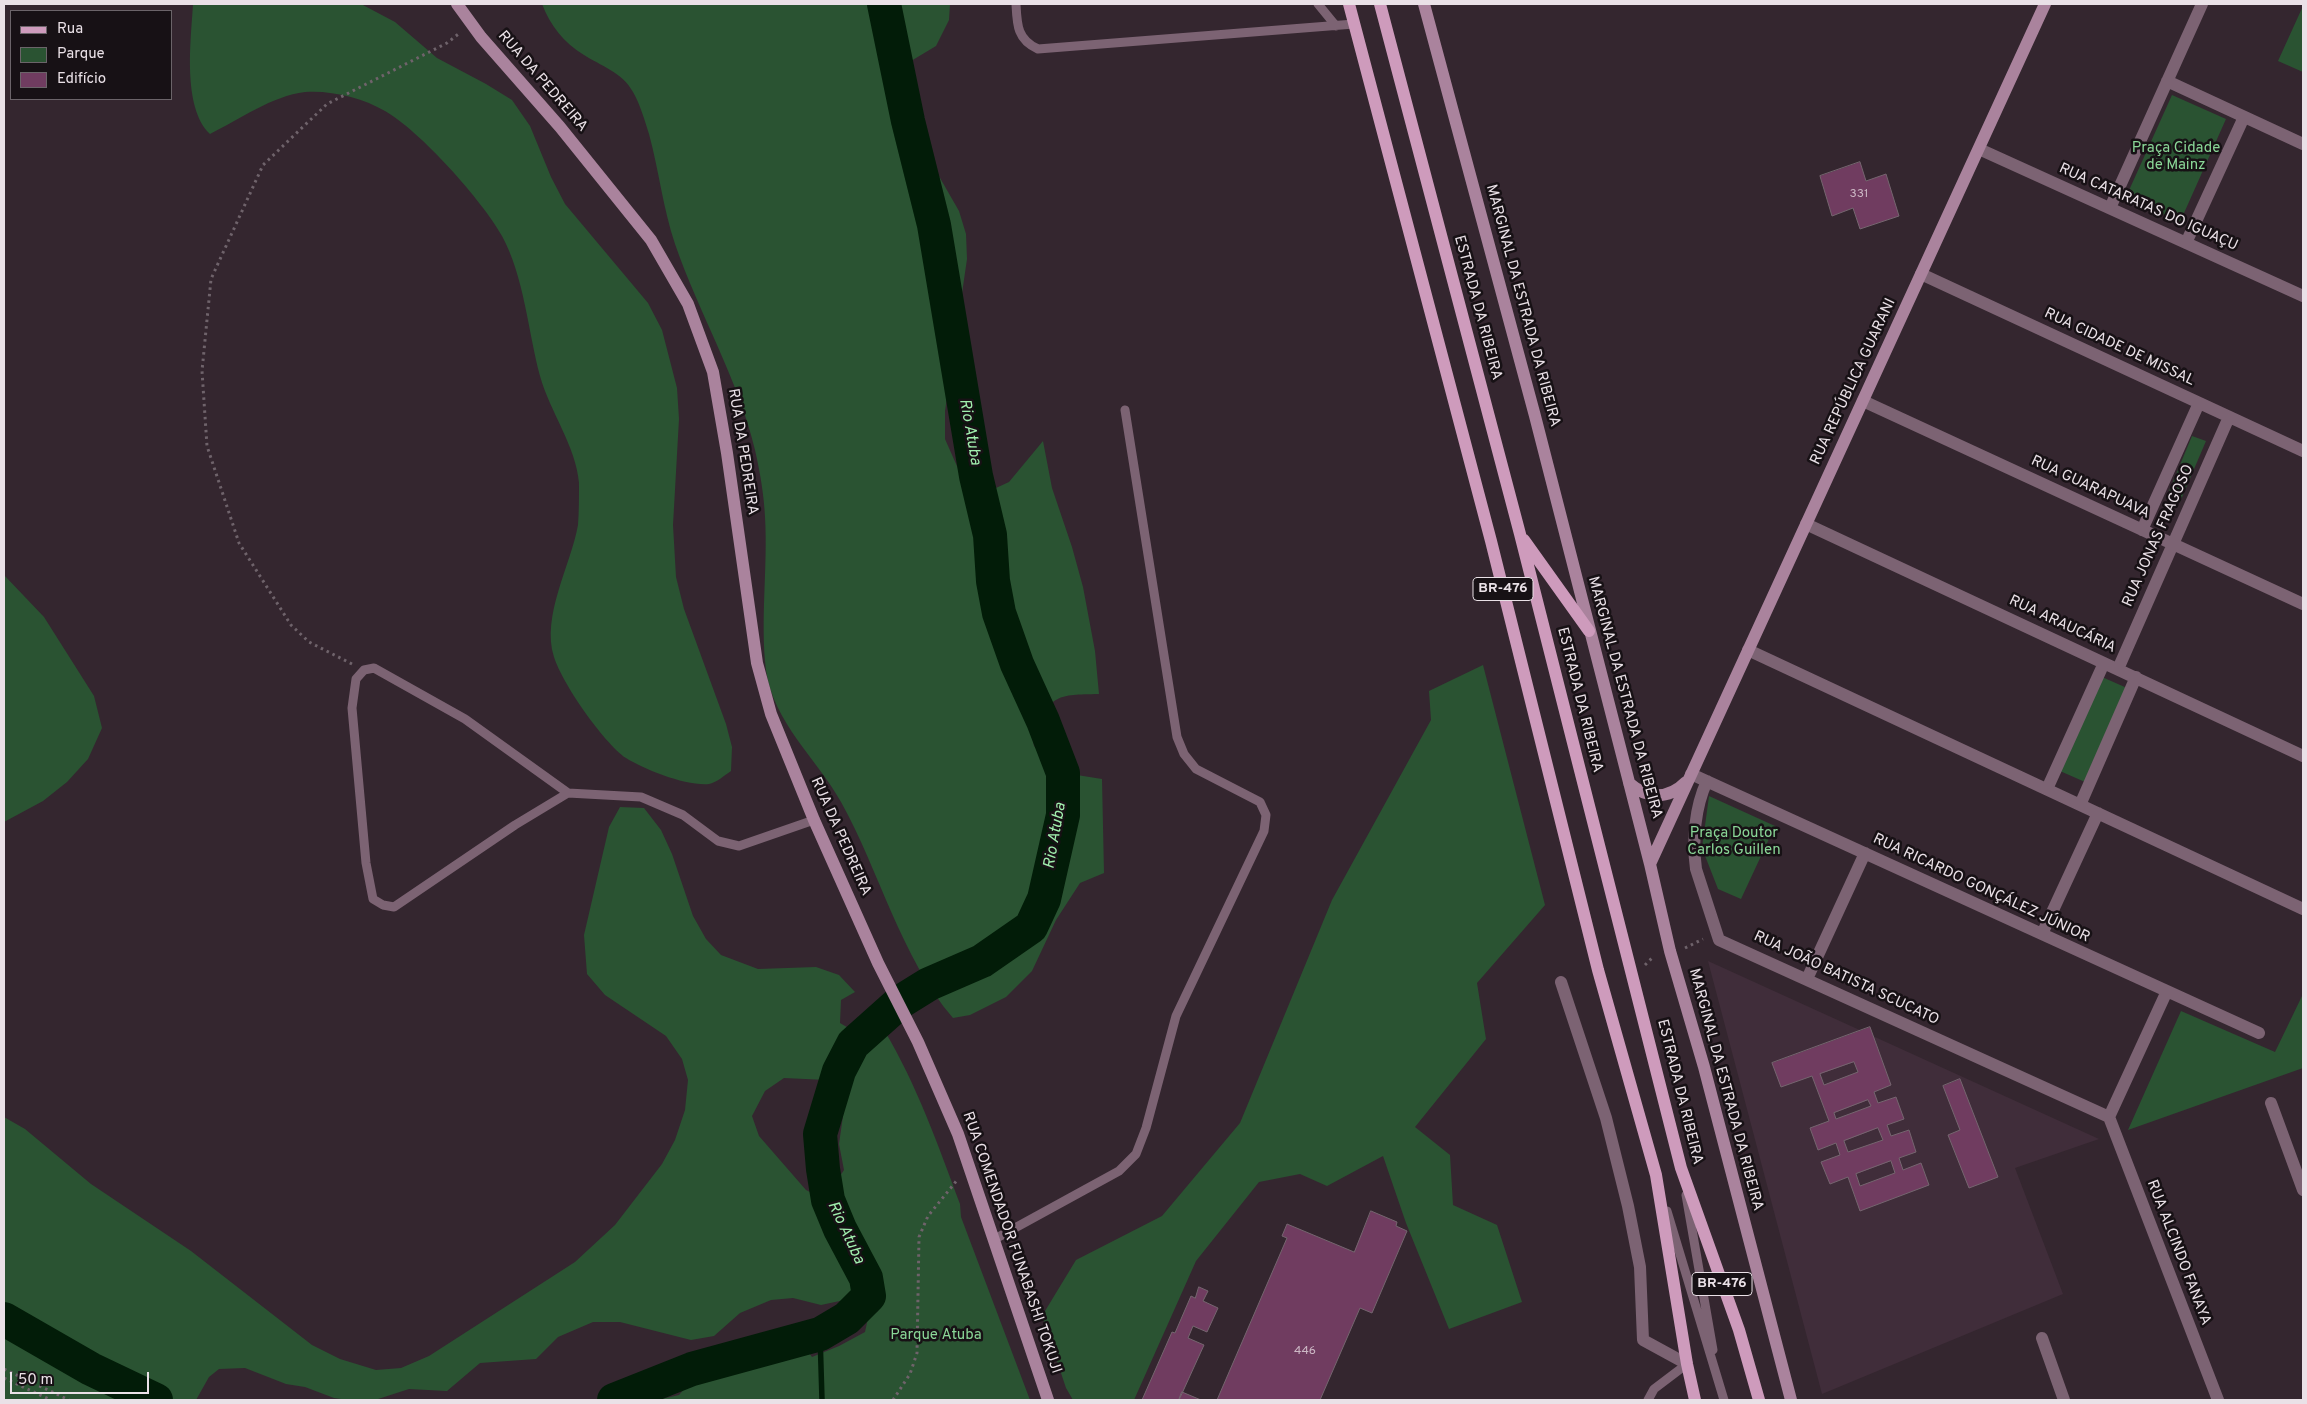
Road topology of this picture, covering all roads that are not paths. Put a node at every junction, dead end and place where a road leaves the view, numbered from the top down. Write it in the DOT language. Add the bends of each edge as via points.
graph roads {
  1 [pos="457,4"];
  2 [pos="1016,4"];
  3 [pos="1318,4"];
  4 [pos="1348,4"];
  5 [pos="1380,4"];
  6 [pos="1424,4"];
  7 [pos="2045,4"];
  8 [pos="2202,4"];
  9 [pos="1354,24"];
  10 [pos="1336,26"];
  11 [pos="2167,81"];
  12 [pos="2244,117"];
  13 [pos="2303,144"];
  14 [pos="1979,149"];
  15 [pos="2110,208"];
  16 [pos="2186,243"];
  17 [pos="1921,274"];
  18 [pos="2303,296"];
  19 [pos="1862,401"];
  20 [pos="2199,403"];
  21 [pos="1126,410"];
  22 [pos="2229,417"];
  23 [pos="2303,451"];
  24 [pos="1806,524"];
  25 [pos="2142,530"];
  26 [pos="1520,534"];
  27 [pos="2173,544"];
  28 [pos="2303,604"];
  29 [pos="1589,631"];
  30 [pos="1748,650"];
  31 [pos="2104,663"];
  32 [pos="2118,669"];
  33 [pos="2136,678"];
  34 [pos="2303,756"];
  35 [pos="1691,774"];
  36 [pos="1707,781"];
  37 [pos="1629,783"];
  38 [pos="2047,789"];
  39 [pos="568,793"];
  40 [pos="2080,805"];
  41 [pos="2098,813"];
  42 [pos="814,820"];
  43 [pos="1866,853"];
  44 [pos="1650,864"];
  45 [pos="2303,909"];
  46 [pos="2042,934"];
  47 [pos="1807,980"];
  48 [pos="1561,982"];
  49 [pos="2167,991"];
  50 [pos="2259,1033"];
  51 [pos="918,1042"];
  52 [pos="2271,1103"];
  53 [pos="2109,1117"];
  54 [pos="1681,1168"];
  55 [pos="1656,1175"];
  56 [pos="2303,1190"];
  57 [pos="993,1240"];
  58 [pos="2042,1338"];
  59 [pos="1687,1364"];
  60 [pos="1722,1396"];
  61 [pos="1048,1400"];
  62 [pos="1648,1400"];
  63 [pos="1696,1400"];
  64 [pos="1760,1400"];
  65 [pos="1791,1400"];
  66 [pos="2064,1400"];
  67 [pos="2218,1400"];
  1 -- 42 [label="main road, RUA DA PEDREIRA" via="650,240 688,304 713,372 757,663 771,714"];
  2 -- 10 [label="lane" via="1017,28 1031,46 1038,49"];
  3 -- 10 [label="lane"];
  4 -- 9 [label="main road, BR-476"];
  5 -- 26 [label="main road, ESTRADA DA RIBEIRA / BR-476"];
  6 -- 29 [label="main road, MARGINAL DA ESTRADA DA RIBEIRA"];
  7 -- 14 [label="main road, RUA REPÚBLICA GUARANI"];
  8 -- 11 [label="street"];
  9 -- 10 [label="lane"];
  9 -- 55 [label="main road, BR-476" via="1491,541 1598,970"];
  11 -- 12 [label="street"];
  11 -- 15 [label="street"];
  12 -- 13 [label="street"];
  12 -- 16 [label="street"];
  14 -- 15 [label="street, RUA CATARATAS DO IGUAÇU"];
  14 -- 17 [label="main road, RUA REPÚBLICA GUARANI"];
  15 -- 16 [label="street, RUA CATARATAS DO IGUAÇU"];
  16 -- 18 [label="street, RUA CATARATAS DO IGUAÇU"];
  17 -- 19 [label="main road, RUA REPÚBLICA GUARANI"];
  17 -- 20 [label="street, RUA CIDADE DE MISSAL"];
  19 -- 24 [label="main road, RUA REPÚBLICA GUARANI"];
  19 -- 25 [label="street, RUA GUARAPUAVA"];
  20 -- 22 [label="street, RUA CIDADE DE MISSAL"];
  20 -- 25 [label="street, RUA JONAS FRAGOSO"];
  21 -- 57 [label="lane" via="1177,737 1184,754 1196,769 1260,802 1266,815 1264,831 1176,1016 1136,1154 1120,1171"];
  22 -- 23 [label="street, RUA CIDADE DE MISSAL"];
  22 -- 27 [label="street, RUA JONAS FRAGOSO"];
  24 -- 30 [label="main road, RUA REPÚBLICA GUARANI"];
  24 -- 31 [label="street, RUA ARAUCÁRIA"];
  25 -- 27 [label="street, RUA GUARAPUAVA"];
  26 -- 29 [label="main road"];
  26 -- 54 [label="main road, ESTRADA DA RIBEIRA / BR-476"];
  27 -- 28 [label="street, RUA GUARAPUAVA"];
  27 -- 32 [label="street, RUA JONAS FRAGOSO"];
  29 -- 37 [label="main road, MARGINAL DA ESTRADA DA RIBEIRA"];
  30 -- 35 [label="main road, RUA REPÚBLICA GUARANI"];
  30 -- 38 [label="street"];
  31 -- 32 [label="street, RUA ARAUCÁRIA"];
  31 -- 38 [label="street"];
  32 -- 33 [label="street, RUA ARAUCÁRIA"];
  33 -- 34 [label="street, RUA ARAUCÁRIA"];
  33 -- 40 [label="street"];
  35 -- 36 [label="street, RUA RICARDO GONÇÁLEZ JÚNIOR"];
  35 -- 37 [label="main road, RUA REPÚBLICA GUARANI" via="1680,787 1663,796 1639,792"];
  35 -- 44 [label="main road, RUA REPÚBLICA GUARANI"];
  36 -- 43 [label="street, RUA RICARDO GONÇÁLEZ JÚNIOR"];
  36 -- 47 [label="street, RUA JOÃO BATISTA SCUCATO" via="1699,798 1694,856 1719,940"];
  37 -- 44 [label="main road, MARGINAL DA ESTRADA DA RIBEIRA"];
  38 -- 40 [label="street"];
  39 -- 39 [label="lane" via="394,906 373,900 366,863 352,708 356,680 364,670 374,668 465,719"];
  39 -- 42 [label="lane" via="642,798 683,815 718,841 739,846"];
  40 -- 41 [label="street"];
  41 -- 45 [label="street"];
  41 -- 46 [label="street"];
  42 -- 51 [label="main road, RUA DA PEDREIRA" via="878,963"];
  43 -- 46 [label="street, RUA RICARDO GONÇÁLEZ JÚNIOR"];
  43 -- 47 [label="street"];
  44 -- 65 [label="main road, MARGINAL DA ESTRADA DA RIBEIRA" via="1670,951 1704,1066"];
  46 -- 49 [label="street, RUA RICARDO GONÇÁLEZ JÚNIOR"];
  47 -- 53 [label="street, RUA JOÃO BATISTA SCUCATO"];
  48 -- 59 [label="street" via="1606,1118 1628,1206 1640,1267 1643,1340"];
  49 -- 50 [label="street, RUA RICARDO GONÇÁLEZ JÚNIOR"];
  49 -- 53 [label="street"];
  51 -- 57 [label="main road, RUA COMENDADOR FUNABASHI TOKUJI" via="970,1166"];
  52 -- 56 [label="street"];
  53 -- 67 [label="street, RUA ALCINDO FANAYA"];
  54 -- 60 [label="lane"];
  54 -- 64 [label="main road, ESTRADA DA RIBEIRA / BR-476" via="1739,1330"];
  55 -- 59 [label="main road"];
  55 -- 60 [label="lane"];
  57 -- 61 [label="main road, RUA COMENDADOR FUNABASHI TOKUJI"];
  58 -- 66 [label="street"];
  59 -- 62 [label="lane" via="1654,1389"];
  59 -- 63 [label="main road"];
}
